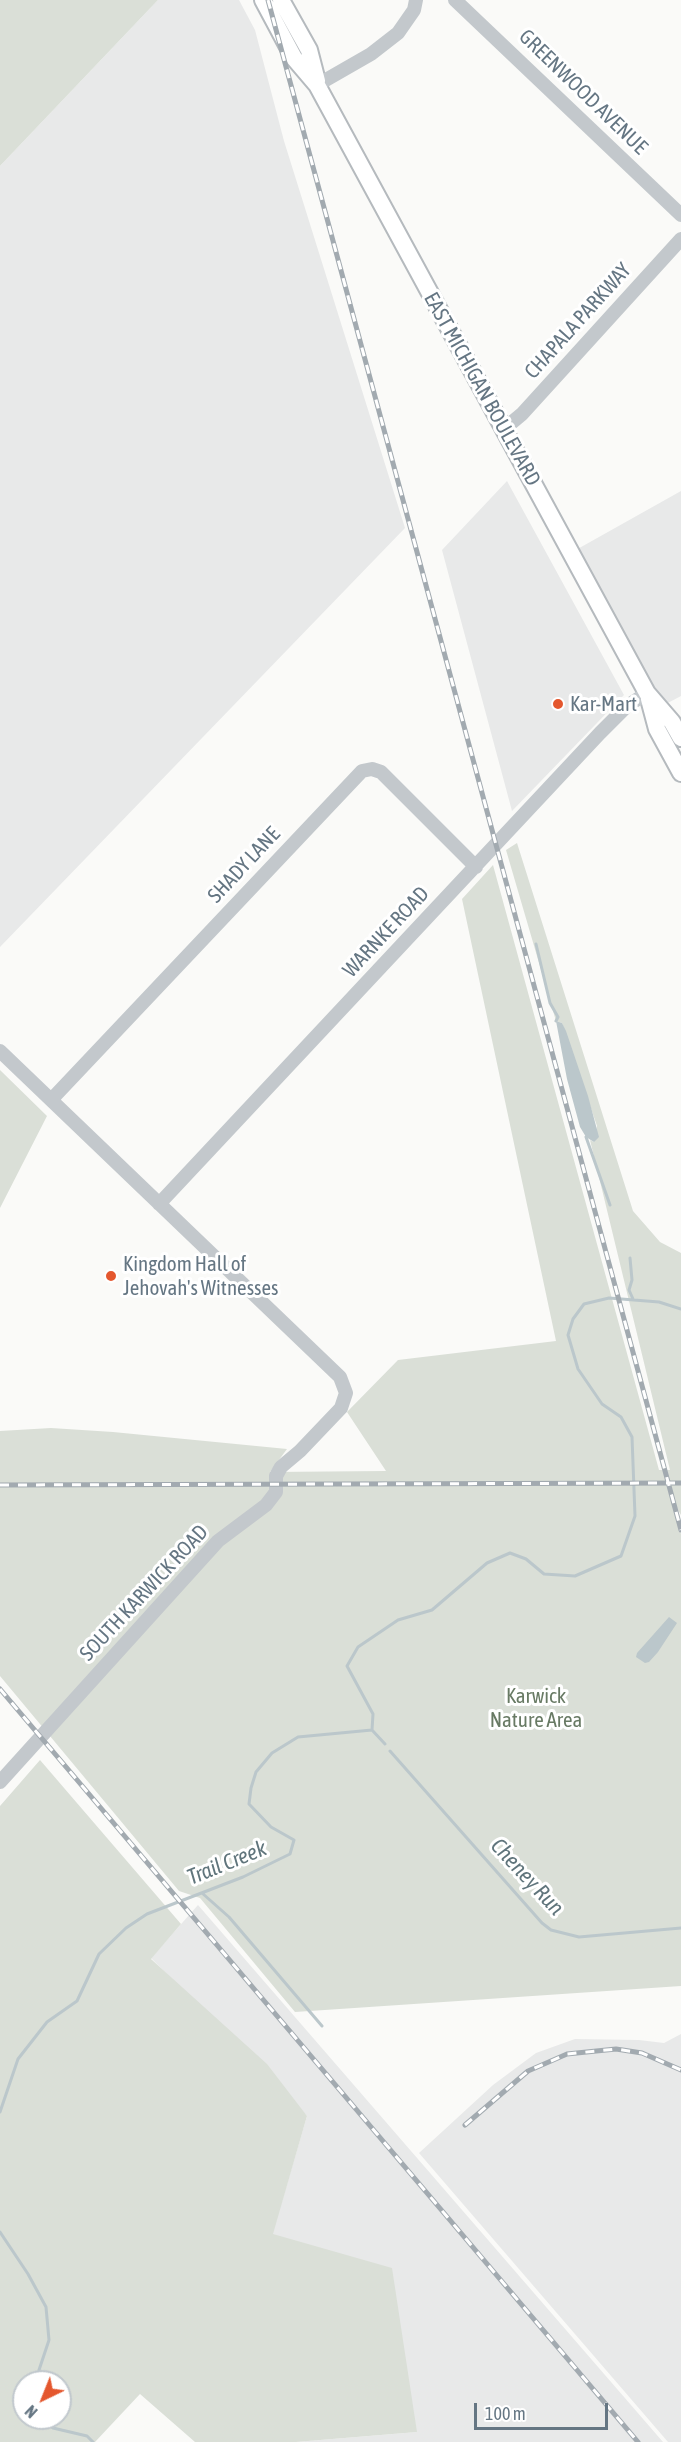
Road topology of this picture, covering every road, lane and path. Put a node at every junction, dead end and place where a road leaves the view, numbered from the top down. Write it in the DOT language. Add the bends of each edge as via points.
graph roads {
  1 [pos="263,0"];
  2 [pos="281,0"];
  3 [pos="416,0"];
  4 [pos="455,0"];
  5 [pos="317,85"];
  6 [pos="681,215"];
  7 [pos="681,239"];
  8 [pos="504,429"];
  9 [pos="647,693"];
  10 [pos="681,738"];
  11 [pos="681,773"];
  12 [pos="476,867"];
  13 [pos="0,1051"];
  14 [pos="51,1100"];
  15 [pos="159,1204"];
  16 [pos="0,1782"];
  1 -- 5 [label="main road, EAST MICHIGAN BOULEVARD" via="294,58"];
  2 -- 5 [label="main road, EAST MICHIGAN BOULEVARD" via="309,50"];
  3 -- 5 [label="street" via="414,10 398,33 371,54"];
  4 -- 6 [label="street, GREENWOOD AVENUE"];
  5 -- 8 [label="main road, EAST MICHIGAN BOULEVARD"];
  7 -- 8 [label="street, CHAPALA PARKWAY"];
  8 -- 9 [label="main road, EAST MICHIGAN BOULEVARD"];
  9 -- 10 [label="main road, EAST MICHIGAN BOULEVARD"];
  9 -- 11 [label="main road, EAST MICHIGAN BOULEVARD" via="657,729"];
  9 -- 12 [label="street, WARNKE ROAD" via="627,706 600,733"];
  12 -- 14 [label="street, SHADY LANE" via="381,772 362,771"];
  12 -- 15 [label="street, WARNKE ROAD"];
  13 -- 14 [label="street"];
  14 -- 15 [label="street"];
  15 -- 16 [label="street, SOUTH KARWICK ROAD" via="340,1377 346,1393 341,1408 300,1452 280,1467 276,1492 266,1505 218,1541"];
}
